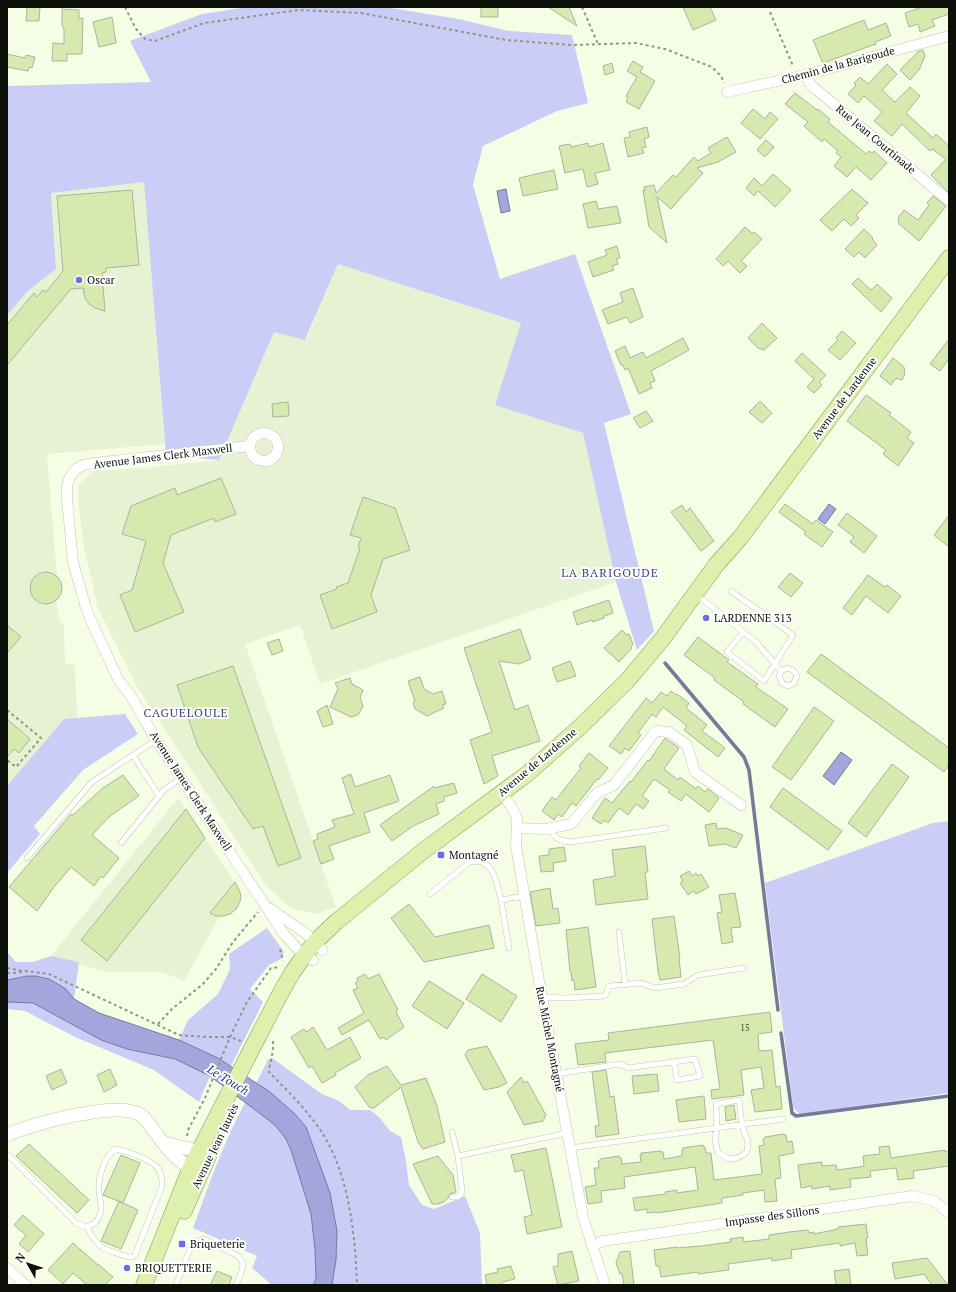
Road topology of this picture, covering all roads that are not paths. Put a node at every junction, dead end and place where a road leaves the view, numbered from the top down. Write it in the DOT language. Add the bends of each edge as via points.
graph roads {
  1 [pos="949,36"];
  2 [pos="801,76"];
  3 [pos="727,92"];
  4 [pos="949,201"];
  5 [pos="949,258"];
  6 [pos="250,446"];
  7 [pos="731,591"];
  8 [pos="698,597"];
  9 [pos="743,632"];
  10 [pos="774,664"];
  11 [pos="781,671"];
  12 [pos="156,740"];
  13 [pos="133,755"];
  14 [pos="181,778"];
  15 [pos="160,796"];
  16 [pos="505,797"];
  17 [pos="741,805"];
  18 [pos="516,828"];
  19 [pos="666,828"];
  20 [pos="550,829"];
  21 [pos="121,843"];
  22 [pos="27,858"];
  23 [pos="430,894"];
  24 [pos="524,896"];
  25 [pos="501,900"];
  26 [pos="263,908"];
  27 [pos="619,932"];
  28 [pos="509,948"];
  29 [pos="314,952"];
  30 [pos="744,968"];
  31 [pos="626,984"];
  32 [pos="542,997"];
  33 [pos="674,1062"];
  34 [pos="556,1074"];
  35 [pos="783,1119"];
  36 [pos="742,1125"];
  37 [pos="718,1129"];
  38 [pos="452,1132"];
  39 [pos="567,1133"];
  40 [pos="7,1135"];
  41 [pos="163,1142"];
  42 [pos="570,1148"];
  43 [pos="7,1154"];
  44 [pos="458,1156"];
  45 [pos="199,1162"];
  46 [pos="452,1197"];
  47 [pos="949,1213"];
  48 [pos="87,1227"];
  49 [pos="592,1246"];
  50 [pos="7,1268"];
  51 [pos="26,1285"];
  52 [pos="144,1285"];
  53 [pos="152,1285"];
  54 [pos="176,1285"];
  55 [pos="236,1285"];
  56 [pos="605,1285"];
  1 -- 2 [label="street, Chemin de la Barigoude"];
  2 -- 3 [label="street, Chemin de la Barigoude"];
  2 -- 4 [label="street, Rue Jean Courtinade"];
  5 -- 8 [label="main road, Avenue de Lardenne" via="740,538 724,569"];
  6 -- 12 [label="street, Avenue James Clerk Maxwell" via="83,465 75,470 69,479 67,499 73,562 86,608 118,679"];
  7 -- 10 [label="lane" via="793,635"];
  8 -- 9 [label="lane"];
  8 -- 16 [label="main road, Avenue de Lardenne" via="626,681"];
  9 -- 10 [label="lane" via="756,642"];
  9 -- 10 [label="lane" via="727,652 764,682"];
  10 -- 11 [label="lane"];
  12 -- 13 [label="lane"];
  12 -- 14 [label="street, Avenue James Clerk Maxwell"];
  13 -- 15 [label="lane"];
  13 -- 22 [label="lane" via="92,782"];
  14 -- 15 [label="lane"];
  14 -- 26 [label="street, Avenue James Clerk Maxwell"];
  15 -- 21 [label="lane"];
  16 -- 18 [label="street, Rue Michel Montagné" via="515,813"];
  16 -- 29 [label="main road, Avenue de Lardenne" via="422,852 336,922"];
  17 -- 20 [label="street" via="695,772 687,745 669,732 657,731 614,785 597,793 571,824"];
  18 -- 20 [label="street"];
  18 -- 24 [label="street, Rue Michel Montagné" via="516,846"];
  19 -- 20 [label="lane" via="571,842 559,841"];
  23 -- 25 [label="lane" via="470,862 478,860 485,863 495,878"];
  24 -- 25 [label="lane"];
  24 -- 32 [label="street, Rue Michel Montagné"];
  25 -- 28 [label="lane"];
  26 -- 29 [label="street, Avenue James Clerk Maxwell"];
  26 -- 29 [label="street, Avenue James Clerk Maxwell" via="286,937"];
  27 -- 31 [label="lane"];
  29 -- 45 [label="main road, Avenue Jean Jaurès" via="292,973"];
  30 -- 31 [label="lane" via="698,974 684,984 655,988 641,983"];
  31 -- 32 [label="lane" via="609,986 605,996"];
  32 -- 34 [label="street, Rue Michel Montagné"];
  33 -- 33 [label="lane" via="695,1058 700,1076 677,1080"];
  33 -- 34 [label="lane" via="628,1068 620,1064"];
  34 -- 39 [label="street, Rue Michel Montagné"];
  35 -- 36 [label="lane"];
  36 -- 37 [label="lane"];
  36 -- 37 [label="lane" via="739,1100 716,1104"];
  36 -- 37 [label="lane" via="748,1142 747,1152 738,1159 728,1159 718,1153 715,1140"];
  37 -- 42 [label="lane"];
  38 -- 44 [label="lane"];
  39 -- 42 [label="street, Rue Michel Montagné"];
  39 -- 44 [label="lane"];
  40 -- 41 [label="street" via="58,1118 108,1110 140,1114"];
  41 -- 45 [label="street"];
  41 -- 45 [label="street" via="170,1152 186,1165"];
  42 -- 49 [label="street, Rue Michel Montagné" via="583,1217"];
  43 -- 48 [label="lane" via="76,1223"];
  44 -- 46 [label="lane" via="462,1191 458,1196"];
  45 -- 52 [label="main road, Avenue Jean Jaurès"];
  45 -- 53 [label="main road, Avenue Jean Jaurès"];
  47 -- 49 [label="street, Impasse des Sillons" via="934,1201 912,1196 603,1241"];
  48 -- 48 [label="lane" via="98,1219 101,1211 99,1182 106,1162 116,1148 151,1161 157,1167 162,1186 135,1255 128,1257 103,1248 96,1243"];
  49 -- 56 [label="street, Rue Michel Montagné"];
  50 -- 51 [label="street"];
  54 -- 55 [label="lane" via="190,1249 195,1242 204,1239 238,1256 243,1263"];
}
